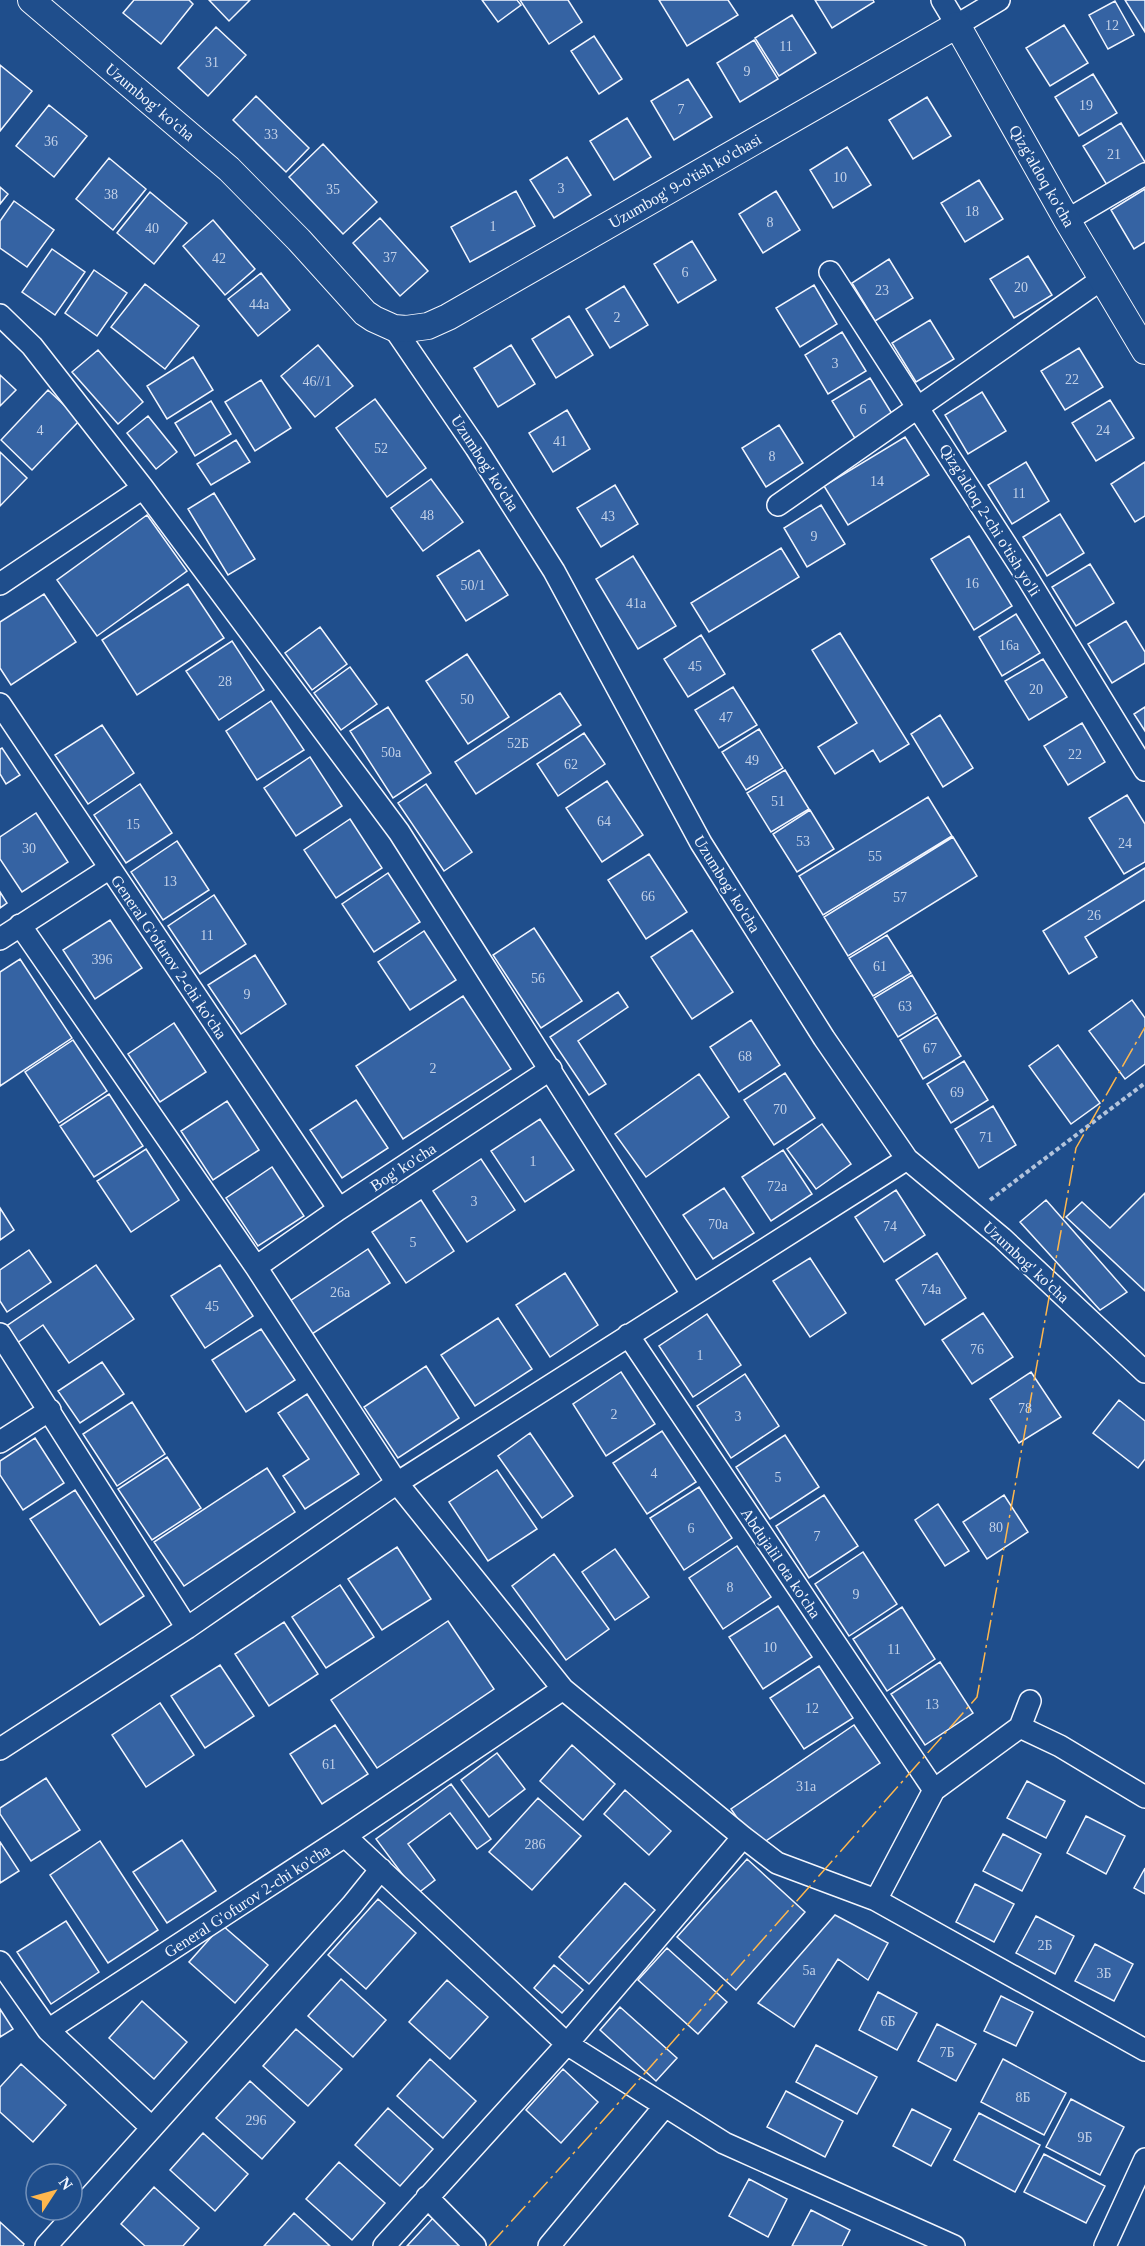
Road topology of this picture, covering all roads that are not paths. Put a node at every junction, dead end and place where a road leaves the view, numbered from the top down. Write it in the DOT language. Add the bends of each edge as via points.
graph roads {
  1 [pos="31,0"];
  2 [pos="942,0"];
  3 [pos="999,0"];
  4 [pos="957,25"];
  5 [pos="1145,174"];
  6 [pos="1067,220"];
  7 [pos="830,272"];
  8 [pos="1102,279"];
  9 [pos="0,315"];
  10 [pos="394,328"];
  11 [pos="1145,351"];
  12 [pos="919,408"];
  13 [pos="143,488"];
  14 [pos="778,506"];
  15 [pos="0,584"];
  16 [pos="0,704"];
  17 [pos="1145,770"];
  18 [pos="110,868"];
  19 [pos="20,925"];
  20 [pos="0,939"];
  21 [pos="551,1070"];
  22 [pos="907,1158"];
  23 [pos="339,1209"];
  24 [pos="256,1267"];
  25 [pos="692,1294"];
  26 [pos="0,1334"];
  27 [pos="628,1335"];
  28 [pos="1145,1372"];
  29 [pos="50,1410"];
  30 [pos="0,1442"];
  31 [pos="397,1483"];
  32 [pos="187,1628"];
  33 [pos="563,1689"];
  34 [pos="1030,1701"];
  35 [pos="1020,1727"];
  36 [pos="0,1749"];
  37 [pos="934,1790"];
  38 [pos="1145,1797"];
  39 [pos="345,1836"];
  40 [pos="742,1837"];
  41 [pos="381,1869"];
  42 [pos="876,1900"];
  43 [pos="0,1962"];
  44 [pos="48,2030"];
  45 [pos="567,2044"];
  46 [pos="1145,2050"];
  47 [pos="665,2106"];
  48 [pos="152,2128"];
  49 [pos="1145,2159"];
  50 [pos="427,2197"];
  51 [pos="46,2246"];
  52 [pos="384,2246"];
  53 [pos="475,2246"];
  54 [pos="549,2246"];
  55 [pos="954,2246"];
  56 [pos="1105,2246"];
  1 -- 10 [label="street, Uzumbog' ko'cha" via="229,169 365,313"];
  2 -- 4 [label="street, Qizg'aldoq ko'cha"];
  3 -- 4 [label="street, Uzumbog' 9-o'tish ko'chasi"];
  4 -- 6 [label="street, Qizg'aldoq ko'cha"];
  4 -- 10 [label="street, Uzumbog' 9-o'tish ko'chasi" via="448,316 417,328"];
  5 -- 6 [label="street"];
  6 -- 8 [label="street, Qizg'aldoq ko'cha"];
  7 -- 12 [label="street, Qizg'aldoq 2-chi o'tish yo'li"];
  8 -- 11 [label="street, Qizg'aldoq ko'cha"];
  8 -- 12 [label="street"];
  9 -- 13 [label="street" via="32,346"];
  10 -- 22 [label="street, Uzumbog' ko'cha" via="554,571 701,843 824,1038"];
  12 -- 14 [label="street"];
  12 -- 17 [label="street, Qizg'aldoq 2-chi o'tish yo'li"];
  13 -- 15 [label="street"];
  13 -- 21 [label="street" via="399,832"];
  16 -- 18 [label="street, General G'ofurov 2-chi ko'cha"];
  18 -- 19 [label="street"];
  18 -- 23 [label="street, General G'ofurov 2-chi ko'cha"];
  19 -- 20 [label="street"];
  19 -- 24 [label="street"];
  21 -- 23 [label="street, Bog' ko'cha"];
  21 -- 25 [label="street"];
  22 -- 25 [label="street"];
  22 -- 28 [label="street, Uzumbog' ko'cha" via="1002,1238"];
  23 -- 24 [label="street, Bog' ko'cha"];
  24 -- 31 [label="street"];
  25 -- 27 [label="street"];
  26 -- 29 [label="street"];
  27 -- 31 [label="street"];
  27 -- 37 [label="street, Abdujalil ota ko'cha"];
  29 -- 30 [label="street"];
  29 -- 32 [label="street"];
  31 -- 32 [label="street"];
  31 -- 33 [label="street"];
  32 -- 36 [label="street"];
  33 -- 39 [label="street, General G'ofurov 2-chi ko'cha"];
  33 -- 40 [label="street"];
  34 -- 35 [label="street"];
  35 -- 37 [label="street"];
  35 -- 38 [label="street"];
  37 -- 42 [label="street"];
  39 -- 41 [label="street"];
  39 -- 44 [label="street, General G'ofurov 2-chi ko'cha"];
  40 -- 42 [label="street" via="777,1863"];
  40 -- 45 [label="street"];
  41 -- 45 [label="street"];
  41 -- 48 [label="street"];
  42 -- 46 [label="street"];
  43 -- 44 [label="street"];
  44 -- 48 [label="street"];
  45 -- 47 [label="street"];
  45 -- 50 [label="street"];
  47 -- 54 [label="street"];
  47 -- 55 [label="street" via="724,2143"];
  48 -- 51 [label="street"];
  49 -- 56 [label="street"];
  50 -- 52 [label="street"];
  50 -- 53 [label="street"];
}
